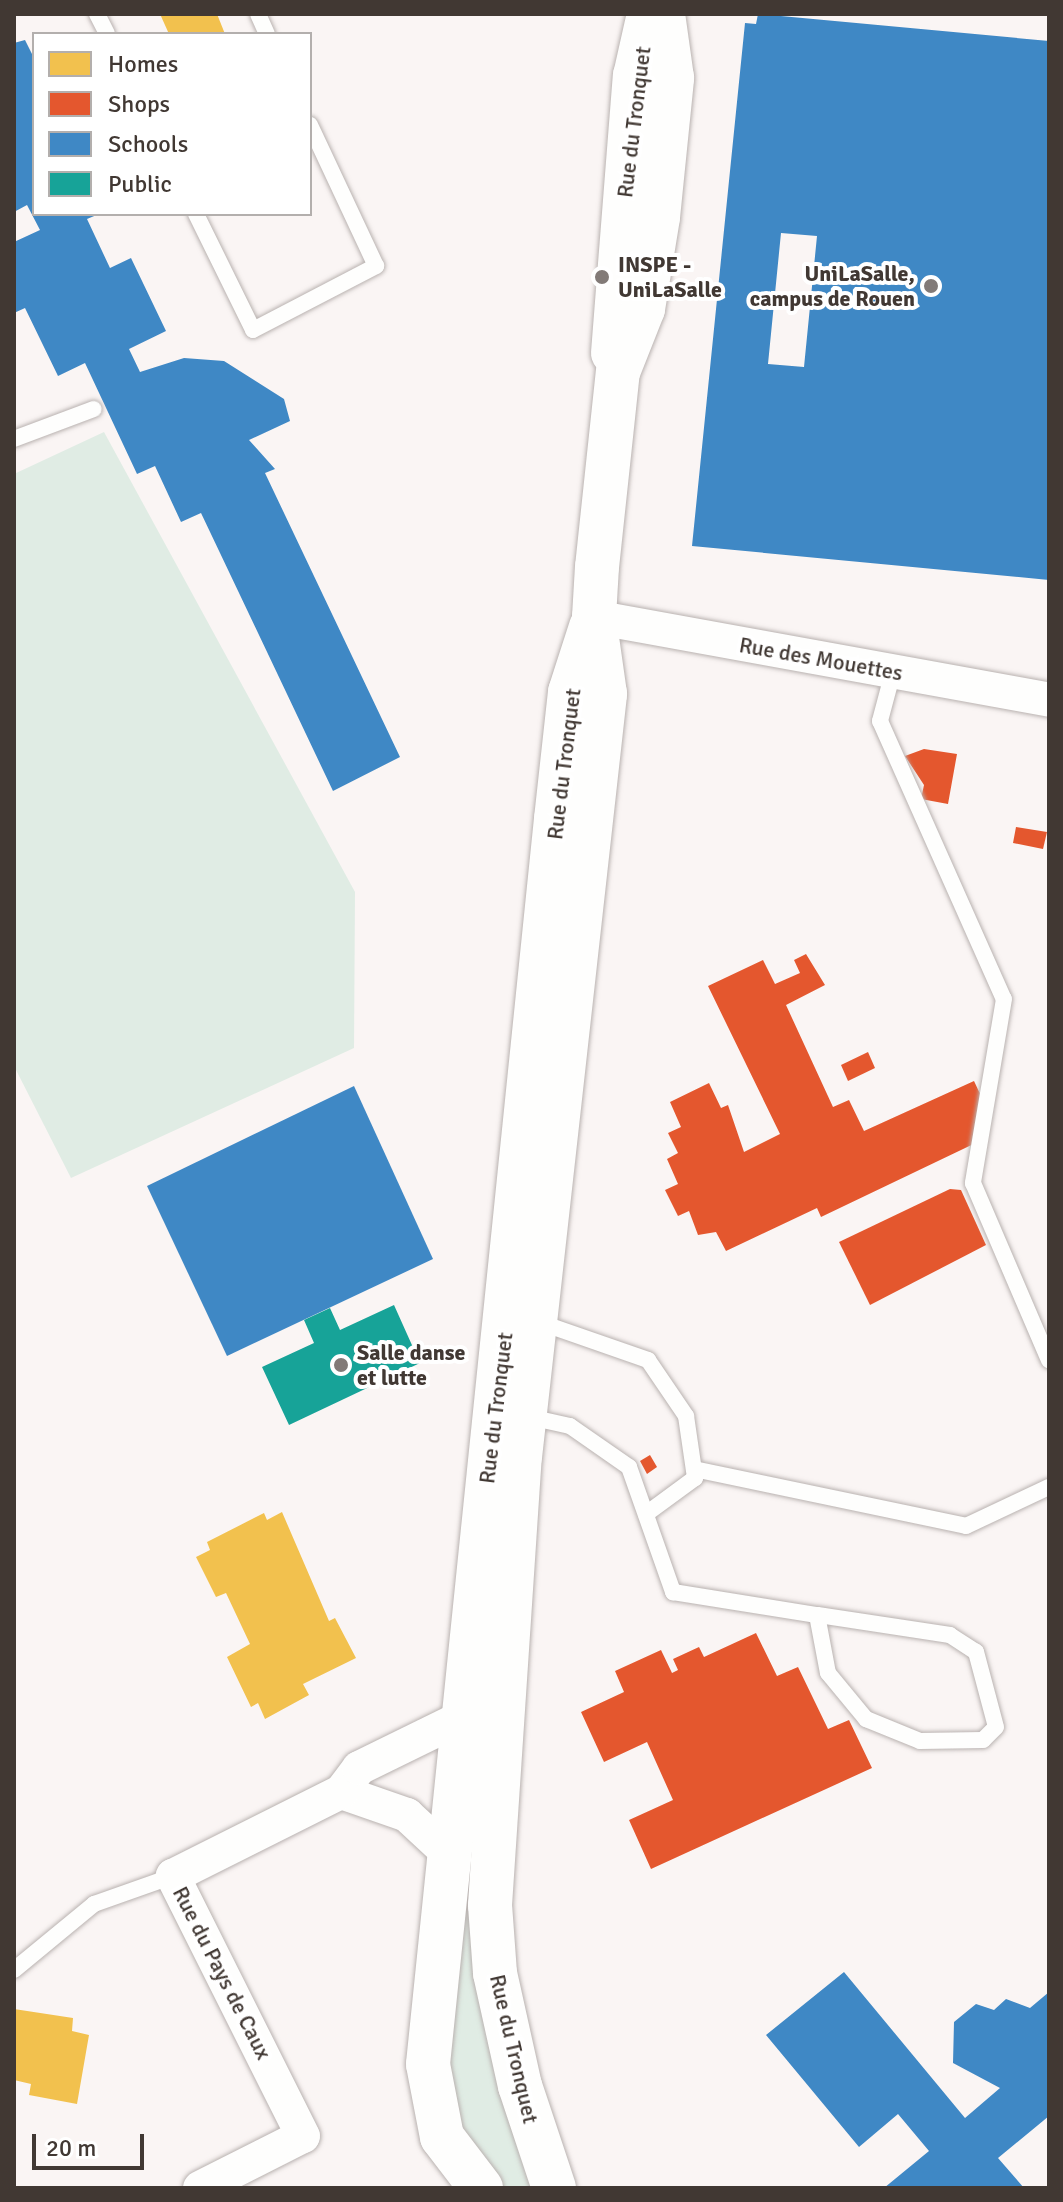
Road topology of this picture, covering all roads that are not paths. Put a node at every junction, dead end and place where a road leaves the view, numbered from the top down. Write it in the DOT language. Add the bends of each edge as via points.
graph roads {
  1 [pos="97,14"];
  2 [pos="649,14"];
  3 [pos="663,14"];
  4 [pos="106,32"];
  5 [pos="312,129"];
  6 [pos="197,216"];
  7 [pos="618,372"];
  8 [pos="94,409"];
  9 [pos="14,439"];
  10 [pos="594,617"];
  11 [pos="893,672"];
  12 [pos="1049,700"];
  13 [pos="522,1317"];
  14 [pos="1049,1360"];
  15 [pos="511,1414"];
  16 [pos="694,1469"];
  17 [pos="1049,1487"];
  18 [pos="646,1514"];
  19 [pos="817,1615"];
  20 [pos="463,1717"];
  21 [pos="341,1792"];
  22 [pos="449,1854"];
  23 [pos="173,1876"];
  24 [pos="14,1970"];
  25 [pos="200,2188"];
  26 [pos="481,2188"];
  27 [pos="554,2188"];
  1 -- 4 [label="lane"];
  2 -- 7 [label="street, Rue du Tronquet" via="635,76 610,339"];
  3 -- 7 [label="street, Rue du Tronquet" via="672,78 658,217 643,309"];
  5 -- 6 [label="lane" via="376,266 253,330"];
  7 -- 10 [label="street, Rue du Tronquet"];
  8 -- 9 [label="lane"];
  10 -- 11 [label="street, Rue des Mouettes"];
  10 -- 13 [label="street, Rue du Tronquet" via="605,694"];
  11 -- 12 [label="street, Rue des Mouettes"];
  11 -- 14 [label="lane" via="880,721 1004,999 973,1183"];
  13 -- 15 [label="street, Rue du Tronquet"];
  13 -- 16 [label="lane" via="648,1360 686,1416"];
  15 -- 18 [label="lane" via="570,1426 629,1467"];
  15 -- 20 [label="street, Rue du Tronquet"];
  15 -- 27 [label="street, Rue du Tronquet" via="490,1905 495,1973 517,2072"];
  16 -- 17 [label="lane" via="966,1526"];
  16 -- 18 [label="lane" via="695,1478"];
  18 -- 19 [label="lane" via="673,1592"];
  19 -- 19 [label="lane" via="828,1673 866,1719 920,1741 983,1740 996,1727 976,1652 950,1635"];
  20 -- 21 [label="street, Rue du Pays de Caux" via="359,1768"];
  20 -- 22 [label="street, Rue du Tronquet"];
  21 -- 22 [label="street" via="407,1815"];
  21 -- 23 [label="street, Rue du Pays de Caux"];
  22 -- 26 [label="street, Rue du Tronquet" via="428,2088 442,2137"];
  23 -- 24 [label="lane" via="73,1917"];
  23 -- 25 [label="street, Rue du Pays de Caux" via="303,2136"];
}
